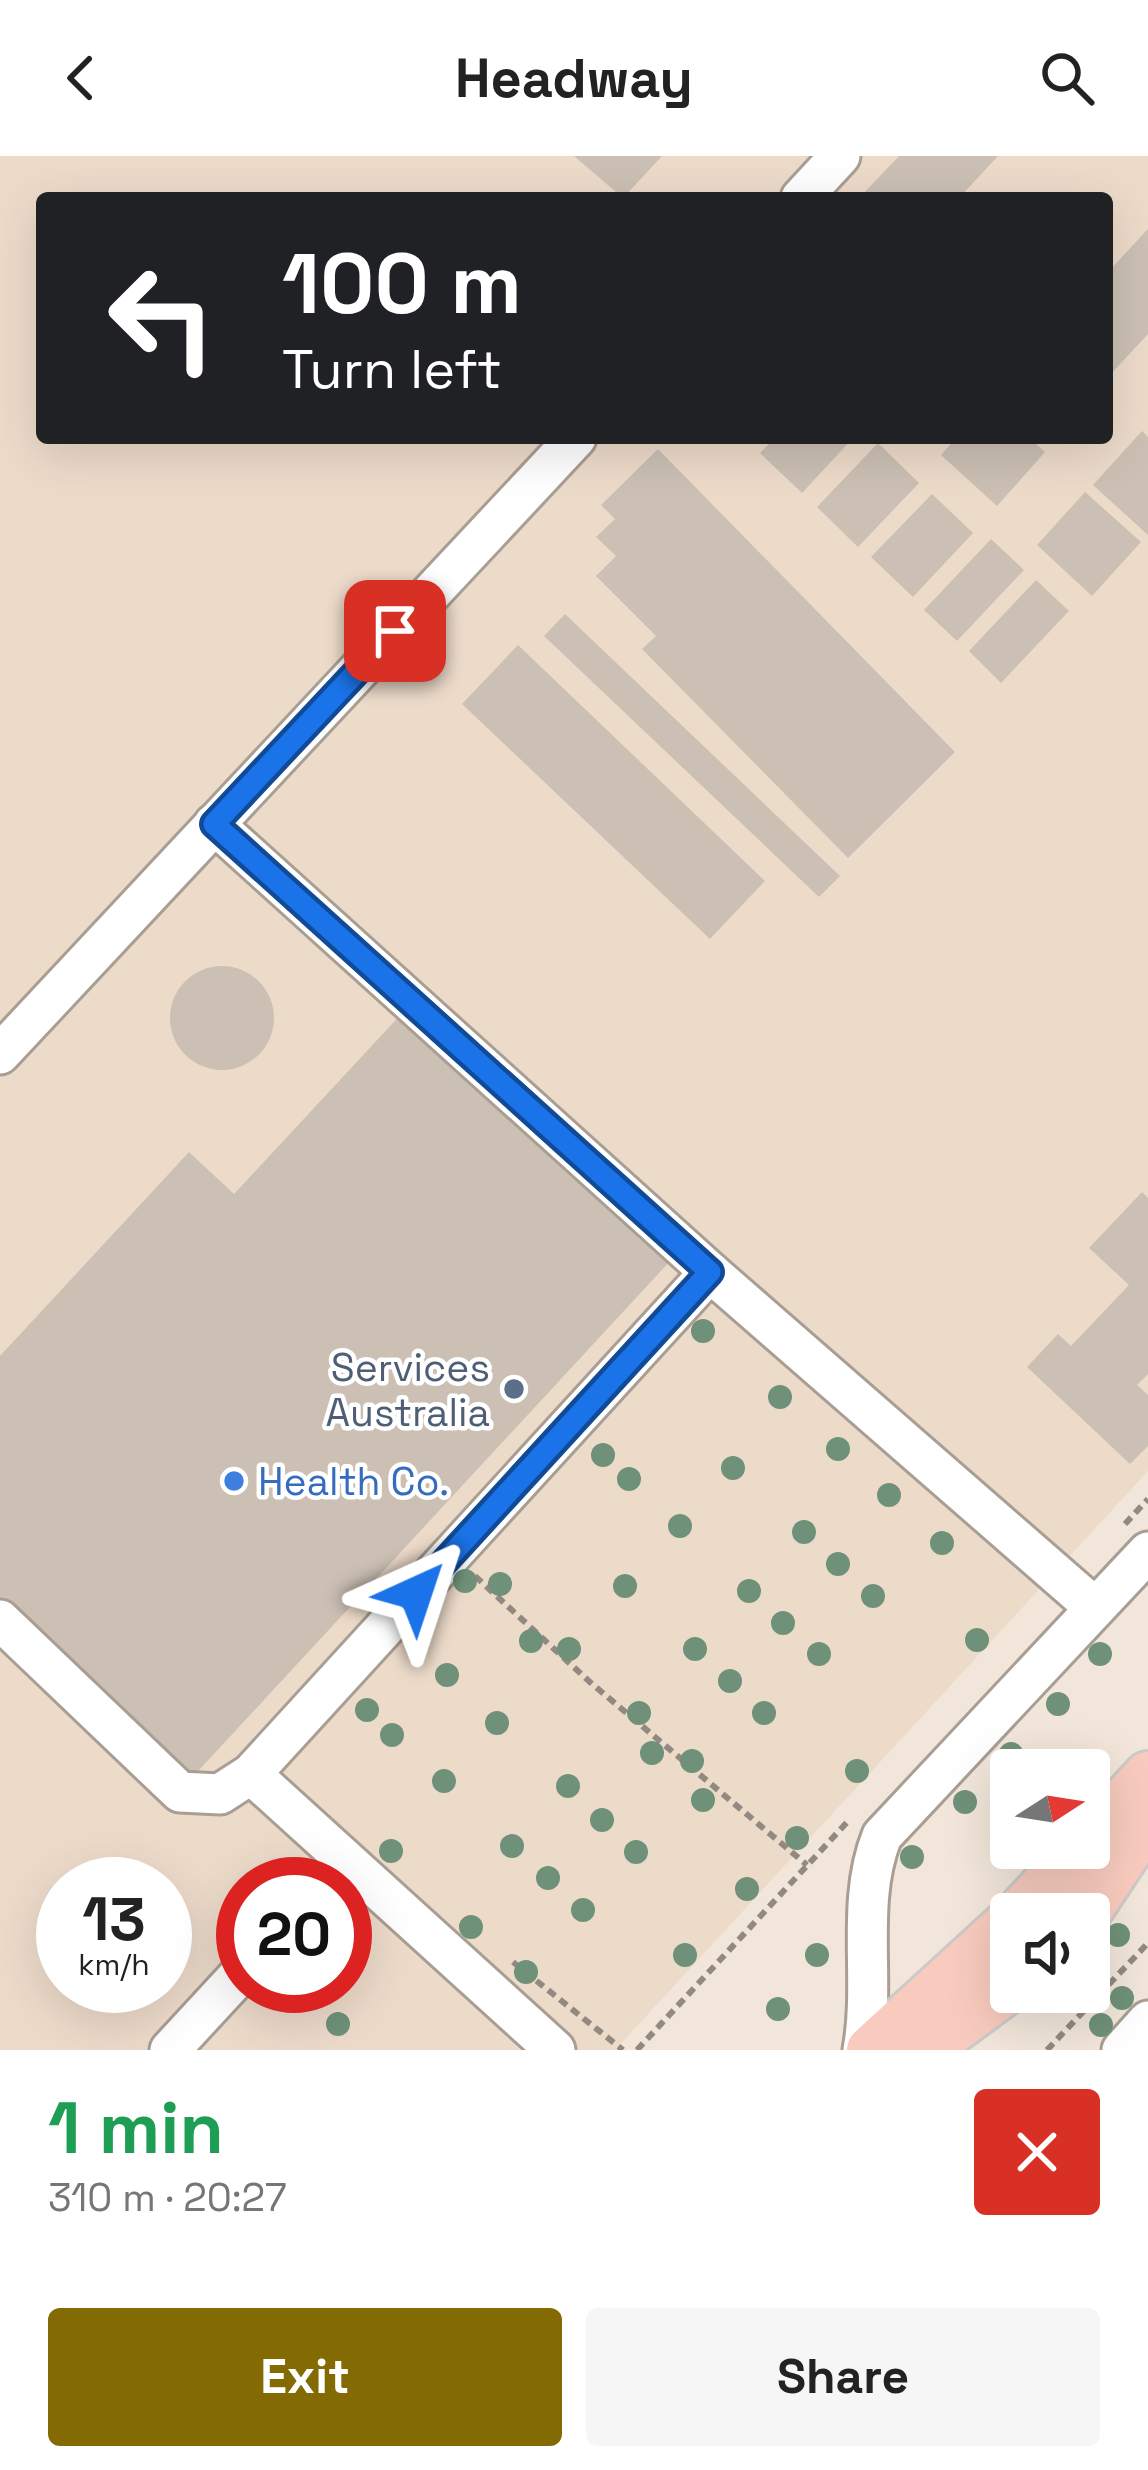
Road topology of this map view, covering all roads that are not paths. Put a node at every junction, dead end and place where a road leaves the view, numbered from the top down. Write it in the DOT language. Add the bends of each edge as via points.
graph roads {
  1 [pos="840,156"];
  2 [pos="807,192"];
  3 [pos="570,444"];
  4 [pos="214,824"];
  5 [pos="0,1054"];
  6 [pos="710,1272"];
  7 [pos="1148,1552"];
  8 [pos="1094,1606"];
  9 [pos="0,1620"];
  10 [pos="251,1774"];
  11 [pos="1148,1776"];
  12 [pos="1110,1817"];
  13 [pos="1148,1819"];
  14 [pos="321,1857"];
  15 [pos="1061,1869"];
  16 [pos="1039,1893"];
  17 [pos="1099,1893"];
  18 [pos="372,1903"];
  19 [pos="990,1941"];
  20 [pos="216,2000"];
  21 [pos="990,2001"];
  22 [pos="1010,2013"];
  23 [pos="1148,2021"];
  24 [pos="553,2049"];
  25 [pos="170,2050"];
  26 [pos="867,2050"];
  27 [pos="924,2050"];
  28 [pos="967,2050"];
  29 [pos="1122,2050"];
  1 -- 2 [label="street"];
  3 -- 4 [label="street"];
  4 -- 5 [label="street"];
  4 -- 6 [label="street"];
  6 -- 8 [label="street"];
  6 -- 10 [label="street"];
  7 -- 8 [label="street"];
  8 -- 26 [label="street" via="882,1836 868,1883"];
  9 -- 10 [label="street" via="180,1792 220,1794"];
  10 -- 14 [label="street"];
  11 -- 12 [label="main road"];
  13 -- 17 [label="main road"];
  15 -- 16 [label="main road"];
  18 -- 24 [label="street"];
  19 -- 26 [label="main road"];
  20 -- 25 [label="street"];
  21 -- 27 [label="main road"];
  22 -- 28 [label="main road"];
  23 -- 29 [label="street"];
}
